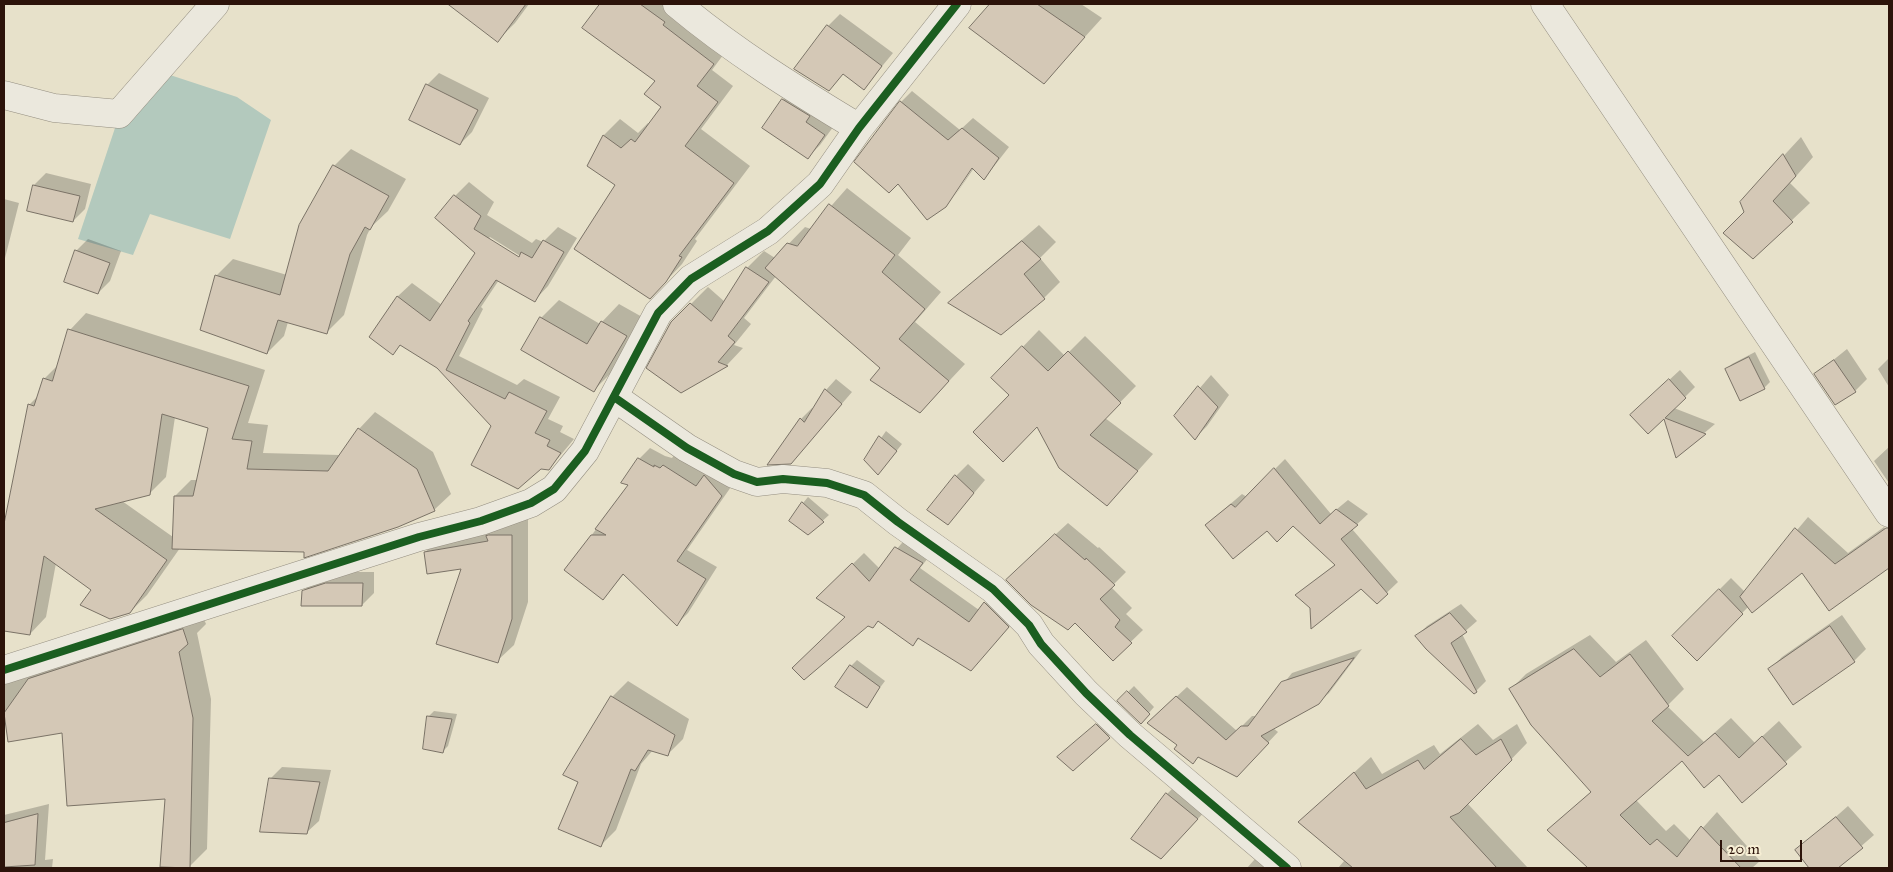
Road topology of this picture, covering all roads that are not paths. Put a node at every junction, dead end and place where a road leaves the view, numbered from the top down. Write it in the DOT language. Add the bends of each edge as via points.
graph roads {
  1 [pos="215,4"];
  2 [pos="677,4"];
  3 [pos="1545,4"];
  4 [pos="952,5"];
  5 [pos="4,95"];
  6 [pos="859,128"];
  7 [pos="614,397"];
  8 [pos="1889,513"];
  9 [pos="4,670"];
  10 [pos="1287,868"];
  1 -- 5 [label="street" via="119,114 54,108"];
  2 -- 6 [label="street" via="811,99"];
  3 -- 8 [label="street"];
  4 -- 6 [label="street"];
  6 -- 7 [label="street" via="820,184 768,231 691,279 658,313"];
  7 -- 9 [label="street" via="585,452 554,489 530,503"];
  7 -- 10 [label="street" via="687,448 734,474 756,482 783,479 827,483 864,494 993,589 1029,625 1041,644 1086,694"];
}
